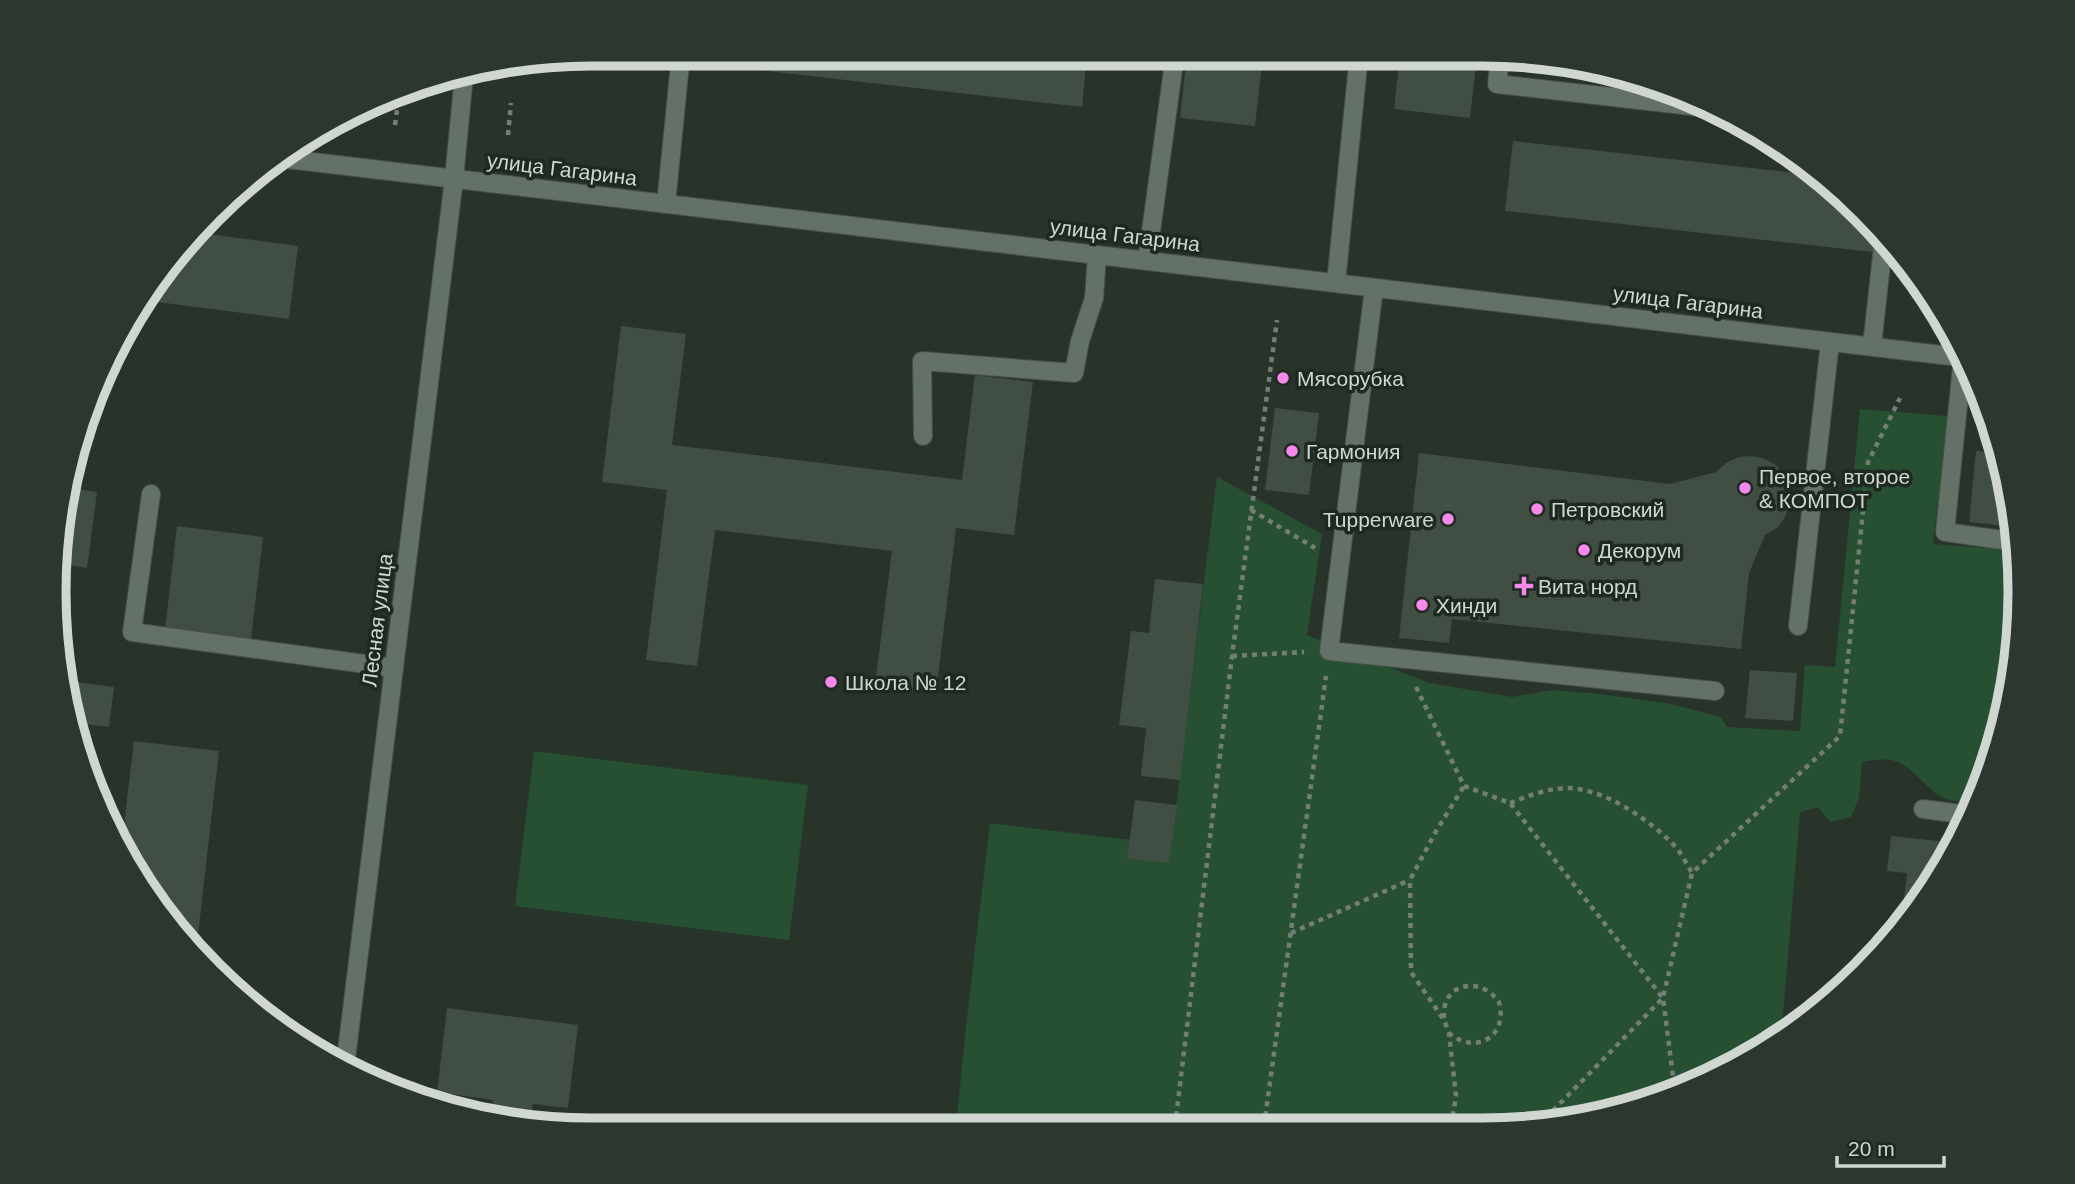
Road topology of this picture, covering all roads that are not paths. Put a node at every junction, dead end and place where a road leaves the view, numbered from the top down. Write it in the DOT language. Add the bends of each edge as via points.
graph roads {
  1 [pos="680,66"];
  2 [pos="1174,66"];
  3 [pos="1358,66"];
  4 [pos="1499,67"];
  5 [pos="463,82"];
  6 [pos="1678,104"];
  7 [pos="293,160"];
  8 [pos="454,179"];
  9 [pos="666,204"];
  10 [pos="1882,251"];
  11 [pos="1097,255"];
  12 [pos="1147,261"];
  13 [pos="1336,283"];
  14 [pos="1374,288"];
  15 [pos="1830,342"];
  16 [pos="1872,346"];
  17 [pos="1952,355"];
  18 [pos="1963,379"];
  19 [pos="923,436"];
  20 [pos="151,494"];
  21 [pos="2006,541"];
  22 [pos="1798,626"];
  23 [pos="394,668"];
  24 [pos="1715,691"];
  25 [pos="1923,809"];
  26 [pos="1959,814"];
  27 [pos="346,1056"];
  1 -- 9 [label="street"];
  2 -- 12 [label="street"];
  3 -- 13 [label="street"];
  4 -- 6 [label="street" via="1497,84"];
  5 -- 8 [label="street, Лесная улица"];
  7 -- 8 [label="street, улица Гагарина"];
  8 -- 9 [label="street, улица Гагарина"];
  8 -- 23 [label="street, Лесная улица"];
  9 -- 11 [label="street, улица Гагарина"];
  10 -- 16 [label="street"];
  11 -- 12 [label="street, улица Гагарина"];
  11 -- 19 [label="street" via="1094,298 1074,373 922,361"];
  12 -- 13 [label="street, улица Гагарина"];
  13 -- 14 [label="street, улица Гагарина"];
  14 -- 15 [label="street, улица Гагарина"];
  14 -- 24 [label="street" via="1329,651"];
  15 -- 16 [label="street, улица Гагарина"];
  15 -- 22 [label="street"];
  16 -- 17 [label="street, улица Гагарина"];
  18 -- 21 [label="street" via="1945,533"];
  20 -- 23 [label="street" via="132,632"];
  23 -- 27 [label="street, Лесная улица"];
  25 -- 26 [label="street"];
}
